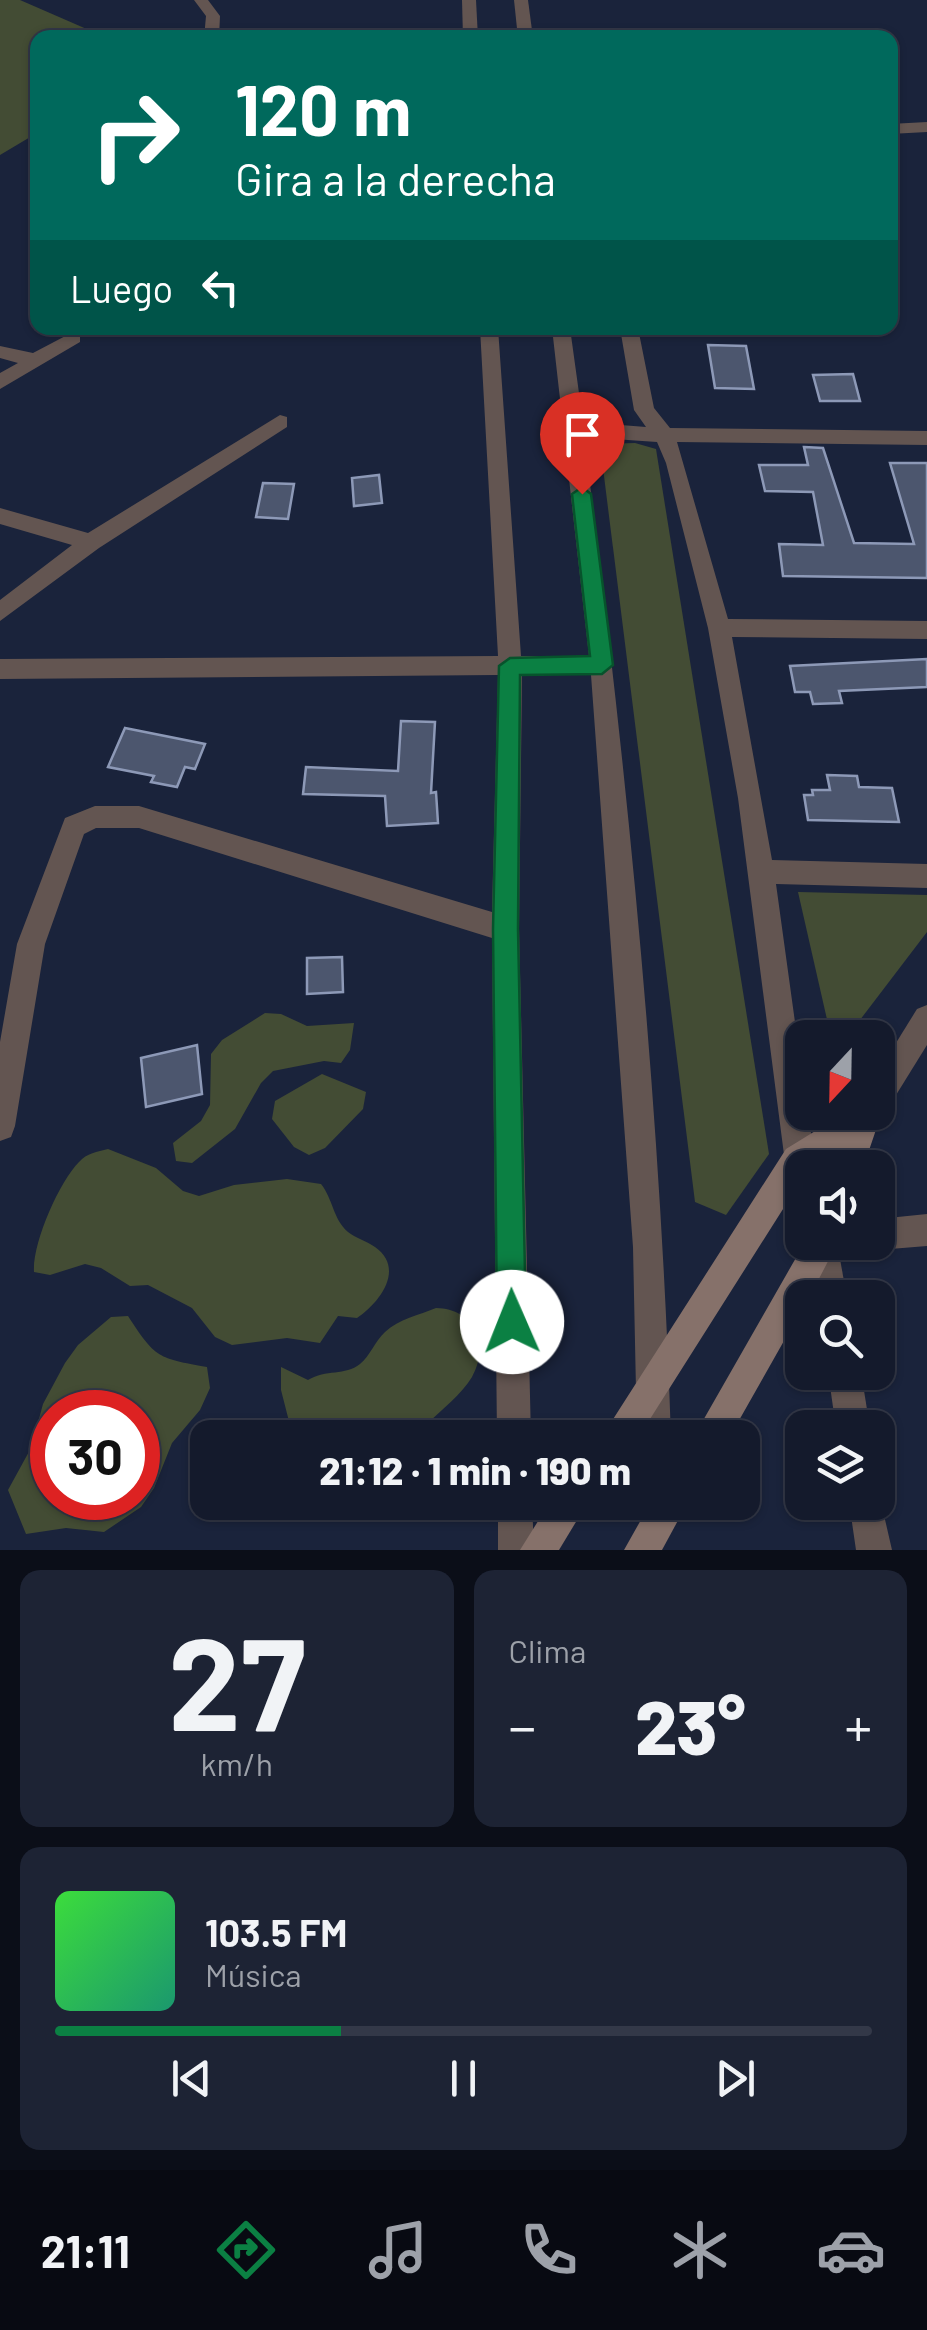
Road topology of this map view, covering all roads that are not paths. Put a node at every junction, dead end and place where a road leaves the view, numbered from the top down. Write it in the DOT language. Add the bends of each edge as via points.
graph roads {
  1 [pos="202,0"];
  2 [pos="469,0"];
  3 [pos="521,0"];
  4 [pos="212,30"];
  5 [pos="471,30"];
  6 [pos="525,30"];
  7 [pos="927,127"];
  8 [pos="898,129"];
  9 [pos="488,335"];
  10 [pos="562,335"];
  11 [pos="629,335"];
  12 [pos="74,338"];
  13 [pos="0,352"];
  14 [pos="34,360"];
  15 [pos="0,382"];
  16 [pos="280,422"];
  17 [pos="573,429"];
  18 [pos="664,434"];
  19 [pos="927,438"];
  20 [pos="0,516"];
  21 [pos="91,542"];
  22 [pos="0,612"];
  23 [pos="718,628"];
  24 [pos="927,630"];
  25 [pos="602,665"];
  26 [pos="510,666"];
  27 [pos="0,669"];
  28 [pos="761,872"];
  29 [pos="927,876"];
  30 [pos="506,929"];
  31 [pos="927,1019"];
  32 [pos="895,1070"];
  33 [pos="0,1126"];
  34 [pos="846,1130"];
  35 [pos="798,1150"];
  36 [pos="823,1150"];
  37 [pos="785,1191"];
  38 [pos="927,1230"];
  39 [pos="895,1233"];
  40 [pos="816,1260"];
  41 [pos="654,1386"];
  42 [pos="514,1420"];
  43 [pos="630,1420"];
  44 [pos="654,1420"];
  45 [pos="721,1420"];
  46 [pos="515,1520"];
  47 [pos="559,1520"];
  48 [pos="869,1520"];
  49 [pos="516,1550"];
  50 [pos="538,1550"];
  51 [pos="874,1550"];
  1 -- 4 [label="street" via="213,16"];
  2 -- 5 [label="street"];
  3 -- 6 [label="street"];
  7 -- 8 [label="street"];
  9 -- 26 [label="street"];
  10 -- 17 [label="street"];
  11 -- 18 [label="street" via="644,410"];
  12 -- 14 [label="street"];
  13 -- 14 [label="street"];
  14 -- 15 [label="street"];
  16 -- 21 [label="street"];
  17 -- 18 [label="street"];
  17 -- 25 [label="street"];
  18 -- 19 [label="street"];
  18 -- 23 [label="street"];
  20 -- 21 [label="street"];
  21 -- 22 [label="street"];
  23 -- 24 [label="street"];
  23 -- 28 [label="street"];
  25 -- 26 [label="street"];
  25 -- 41 [label="street" via="650,1247"];
  26 -- 27 [label="street"];
  26 -- 30 [label="street"];
  28 -- 29 [label="street"];
  28 -- 35 [label="street"];
  30 -- 33 [label="street" via="139,817 95,817 74,826 31,944"];
  30 -- 42 [label="street"];
  31 -- 32 [label="street"];
  34 -- 36 [label="main road"];
  37 -- 41 [label="main road"];
  38 -- 39 [label="street"];
  40 -- 45 [label="main road"];
  41 -- 43 [label="main road"];
  41 -- 44 [label="street"];
  46 -- 49 [label="street"];
  47 -- 50 [label="main road"];
  48 -- 51 [label="street"];
}
